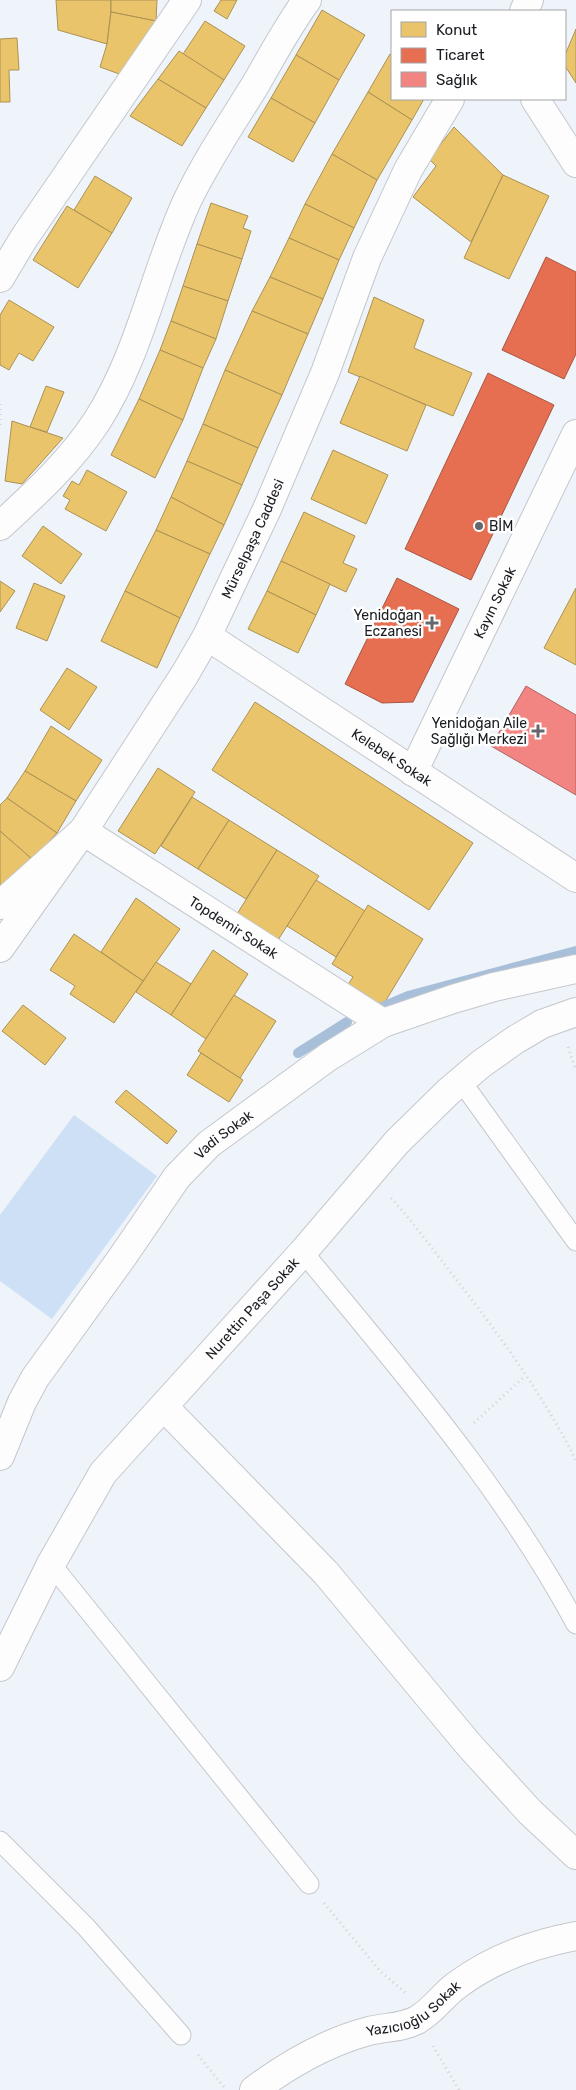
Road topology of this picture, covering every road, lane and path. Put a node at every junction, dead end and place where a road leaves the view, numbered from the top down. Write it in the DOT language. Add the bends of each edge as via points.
graph roads {
  1 [pos="187,0"];
  2 [pos="307,0"];
  3 [pos="449,100"];
  4 [pos="536,100"];
  5 [pos="576,163"];
  6 [pos="0,278"];
  7 [pos="0,404"];
  8 [pos="0,428"];
  9 [pos="576,434"];
  10 [pos="0,526"];
  11 [pos="207,636"];
  12 [pos="413,772"];
  13 [pos="84,831"];
  14 [pos="576,878"];
  15 [pos="0,905"];
  16 [pos="0,948"];
  17 [pos="576,969"];
  18 [pos="576,1012"];
  19 [pos="383,1023"];
  20 [pos="461,1081"];
  21 [pos="369,1174"];
  22 [pos="576,1241"];
  23 [pos="303,1252"];
  24 [pos="525,1376"];
  25 [pos="164,1407"];
  26 [pos="456,1440"];
  27 [pos="0,1456"];
  28 [pos="576,1460"];
  29 [pos="50,1564"];
  30 [pos="576,1624"];
  31 [pos="0,1667"];
  32 [pos="0,1840"];
  33 [pos="576,1855"];
  34 [pos="309,1884"];
  35 [pos="576,1936"];
  36 [pos="414,2021"];
  37 [pos="181,2035"];
  38 [pos="227,2090"];
  39 [pos="254,2090"];
  40 [pos="459,2090"];
  1 -- 6 [label="street"];
  2 -- 10 [label="street" via="188,200 136,342 109,400 66,462"];
  3 -- 11 [label="street, Mürselpaşa Caddesi" via="408,170 367,258 321,382 267,509"];
  4 -- 5 [label="street"];
  7 -- 8 [label="path"];
  9 -- 12 [label="street, Kayın Sokak"];
  11 -- 12 [label="street, Kelebek Sokak"];
  11 -- 13 [label="street, Mürselpaşa Caddesi"];
  12 -- 14 [label="street, Kelebek Sokak"];
  13 -- 15 [label="street"];
  13 -- 16 [label="street, Mürselpaşa Caddesi"];
  13 -- 19 [label="street, Topdemir Sokak"];
  17 -- 19 [label="street, Vadi Sokak" via="453,998"];
  18 -- 20 [label="street, Nurettin Paşa Sokak" via="542,1024 515,1040"];
  19 -- 27 [label="street, Vadi Sokak" via="328,1057 233,1125 191,1160 35,1378"];
  20 -- 21 [label="street, Nurettin Paşa Sokak" via="397,1142"];
  20 -- 22 [label="lane"];
  21 -- 23 [label="street, Nurettin Paşa Sokak"];
  21 -- 24 [label="path" via="407,1216 493,1327"];
  23 -- 25 [label="street, Nurettin Paşa Sokak"];
  23 -- 26 [label="lane"];
  24 -- 26 [label="path"];
  24 -- 28 [label="path"];
  25 -- 29 [label="street, Nurettin Paşa Sokak" via="103,1473"];
  25 -- 33 [label="street" via="326,1573 469,1745 530,1812"];
  26 -- 30 [label="lane" via="512,1516"];
  29 -- 31 [label="street, Nurettin Paşa Sokak"];
  29 -- 34 [label="lane"];
  32 -- 37 [label="lane" via="86,1927"];
  34 -- 36 [label="path" via="381,1972 408,1994"];
  35 -- 36 [label="street, Yazıcıoğlu Sokak" via="529,1947 481,1968"];
  36 -- 39 [label="street, Yazıcıoğlu Sokak" via="369,2031 315,2052"];
  36 -- 40 [label="path"];
  37 -- 38 [label="path"];
}
